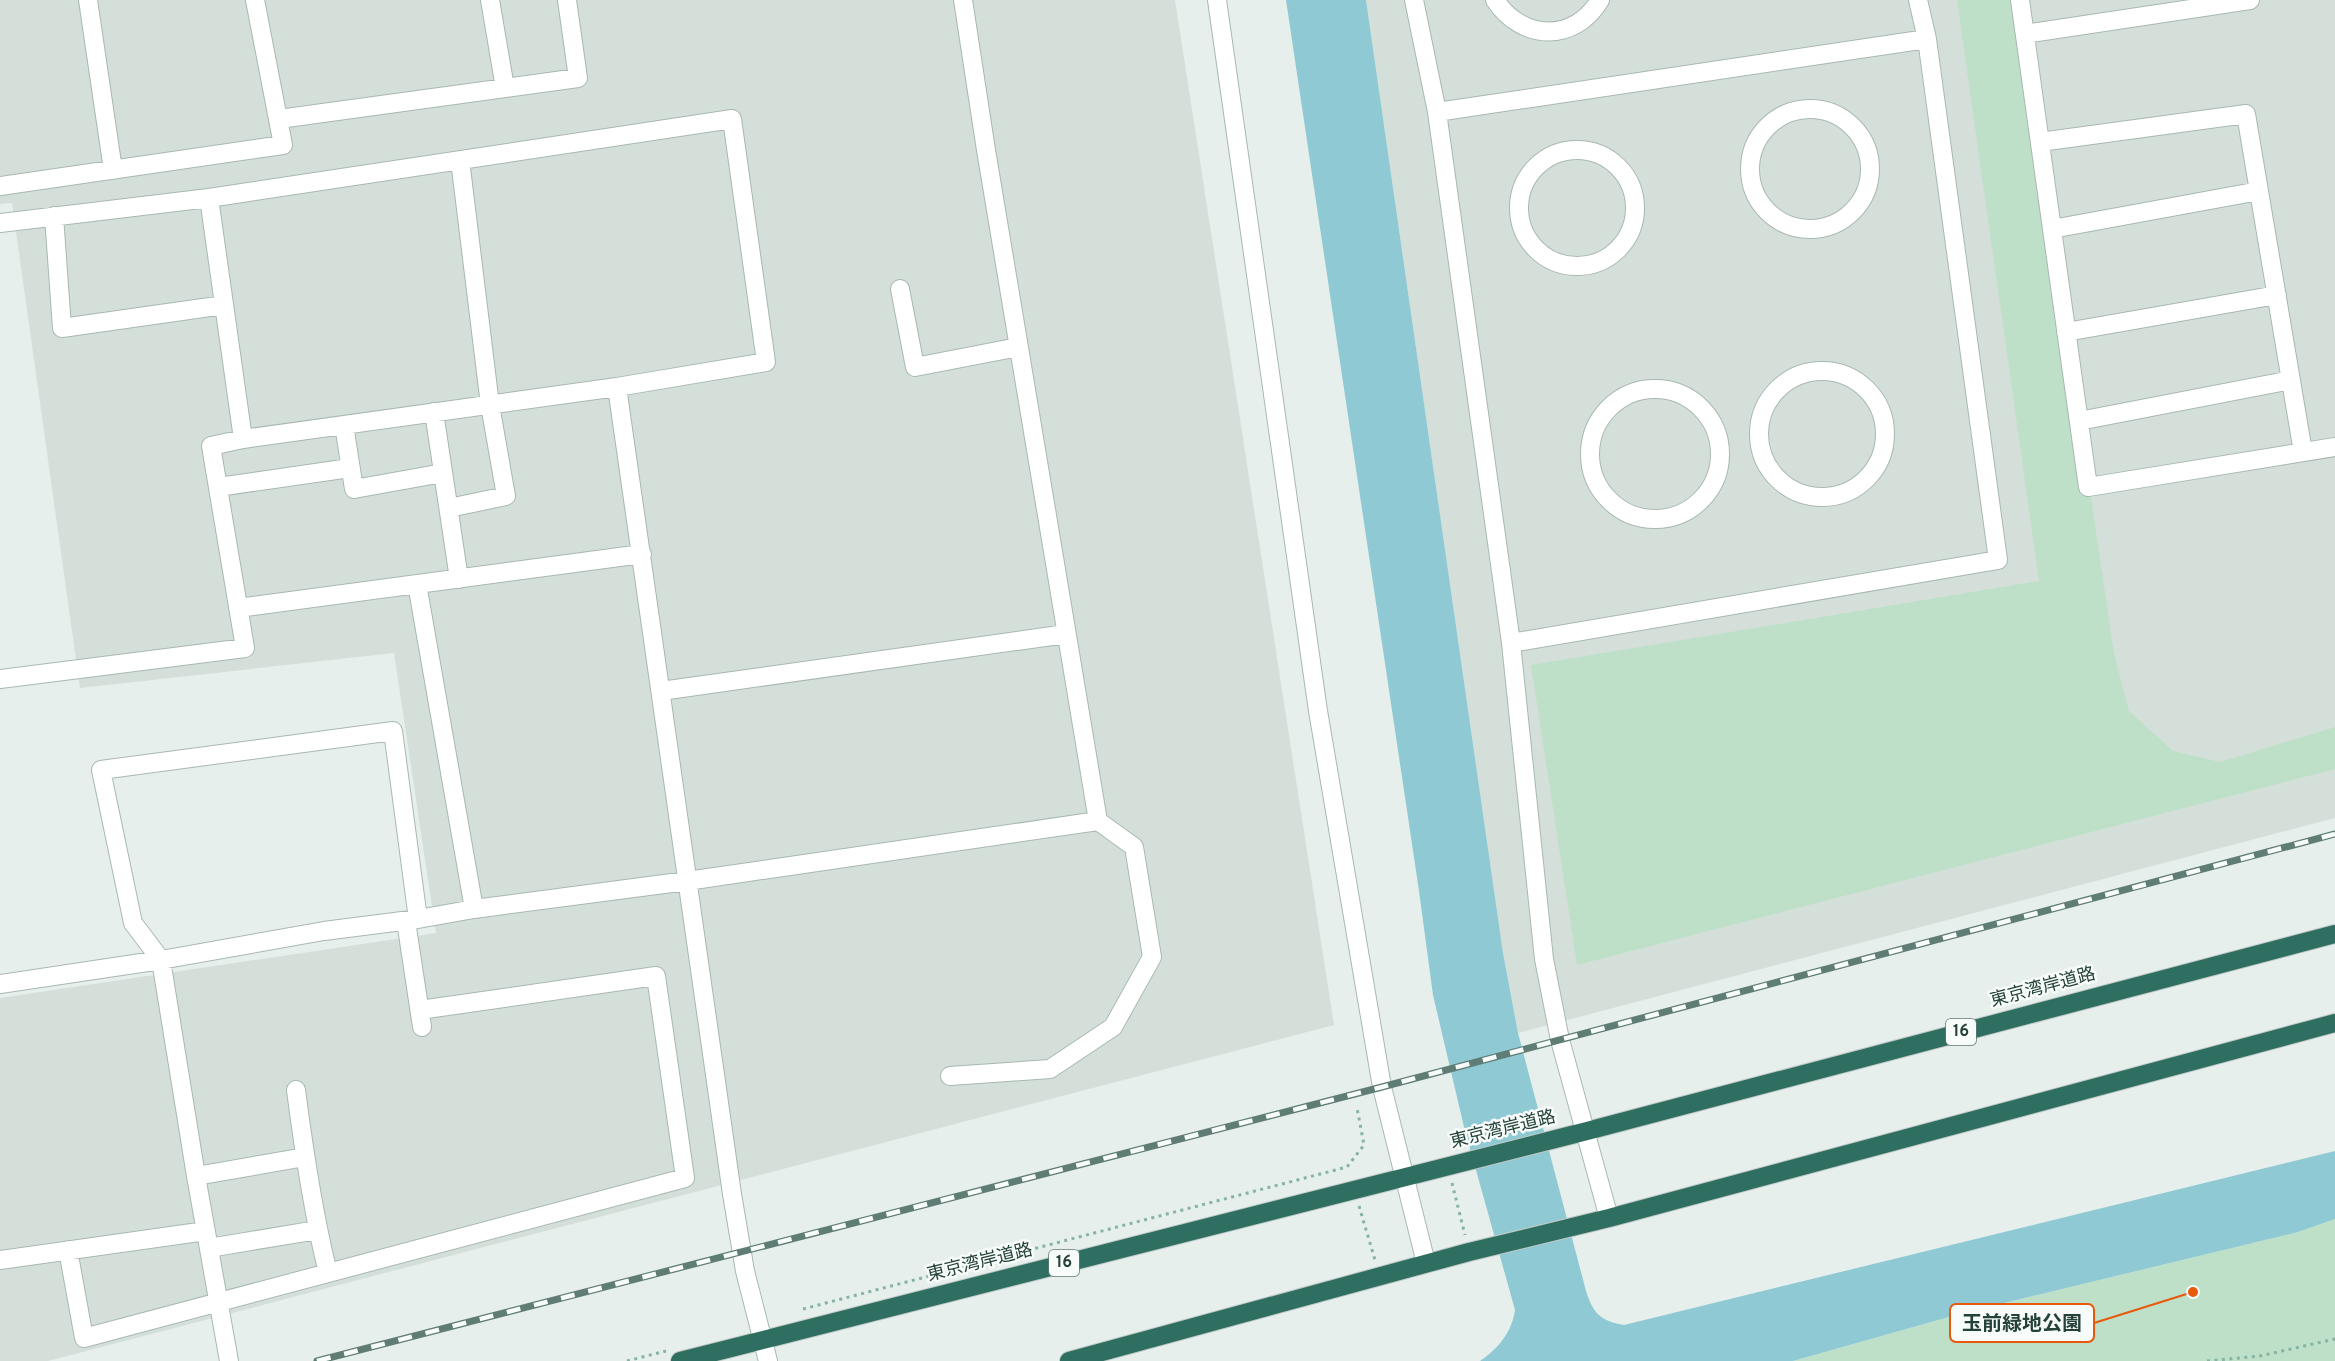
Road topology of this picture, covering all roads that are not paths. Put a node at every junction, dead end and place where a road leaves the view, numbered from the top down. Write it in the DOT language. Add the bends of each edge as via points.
graph roads {
  1 [pos="88,0"];
  2 [pos="255,0"];
  3 [pos="490,0"];
  4 [pos="567,0"];
  5 [pos="963,0"];
  6 [pos="1217,0"];
  7 [pos="1414,0"];
  8 [pos="1496,0"];
  9 [pos="1600,0"];
  10 [pos="1918,0"];
  11 [pos="2020,0"];
  12 [pos="2250,0"];
  13 [pos="2025,34"];
  14 [pos="1927,39"];
  15 [pos="505,88"];
  16 [pos="1437,112"];
  17 [pos="1833,113"];
  18 [pos="279,119"];
  19 [pos="2040,142"];
  20 [pos="1600,155"];
  21 [pos="460,160"];
  22 [pos="113,170"];
  23 [pos="0,186"];
  24 [pos="2259,191"];
  25 [pos="208,198"];
  26 [pos="54,216"];
  27 [pos="0,223"];
  28 [pos="2052,229"];
  29 [pos="900,289"];
  30 [pos="2277,295"];
  31 [pos="224,305"];
  32 [pos="2066,332"];
  33 [pos="1018,347"];
  34 [pos="1854,379"];
  35 [pos="2291,380"];
  36 [pos="617,387"];
  37 [pos="1688,396"];
  38 [pos="490,405"];
  39 [pos="434,412"];
  40 [pos="2079,422"];
  41 [pos="344,425"];
  42 [pos="243,439"];
  43 [pos="2335,447"];
  44 [pos="2303,452"];
  45 [pos="350,468"];
  46 [pos="443,472"];
  47 [pos="218,487"];
  48 [pos="449,508"];
  49 [pos="642,554"];
  50 [pos="459,579"];
  51 [pos="417,584"];
  52 [pos="238,608"];
  53 [pos="1066,634"];
  54 [pos="1511,643"];
  55 [pos="0,679"];
  56 [pos="661,691"];
  57 [pos="1098,821"];
  58 [pos="687,881"];
  59 [pos="474,909"];
  60 [pos="412,920"];
  61 [pos="2335,934"];
  62 [pos="161,960"];
  63 [pos="0,984"];
  64 [pos="2335,1023"];
  65 [pos="950,1076"];
  66 [pos="296,1090"];
  67 [pos="1587,1131"];
  68 [pos="304,1157"];
  69 [pos="196,1176"];
  70 [pos="1404,1176"];
  71 [pos="1609,1218"];
  72 [pos="318,1230"];
  73 [pos="208,1239"];
  74 [pos="68,1250"];
  75 [pos="0,1260"];
  76 [pos="1426,1263"];
  77 [pos="328,1274"];
  78 [pos="218,1303"];
  79 [pos="762,1339"];
  80 [pos="229,1361"];
  81 [pos="680,1361"];
  82 [pos="768,1361"];
  83 [pos="1069,1361"];
  1 -- 22 [label="street"];
  2 -- 18 [label="street"];
  3 -- 15 [label="street"];
  4 -- 15 [label="street" via="578,78"];
  5 -- 33 [label="street"];
  6 -- 70 [label="street" via="1318,711 1382,1087"];
  7 -- 16 [label="street"];
  8 -- 9 [label="street" via="1519,25 1539,32 1565,30 1584,20"];
  10 -- 14 [label="street"];
  11 -- 13 [label="street"];
  12 -- 13 [label="street"];
  13 -- 19 [label="street"];
  14 -- 16 [label="street"];
  14 -- 54 [label="street" via="1998,560"];
  15 -- 18 [label="street"];
  16 -- 54 [label="street"];
  17 -- 17 [label="street" via="1851,125 1864,141 1870,177 1864,197 1852,213 1820,229 1799,229 1766,211 1755,193 1750,159 1767,126 1785,114 1805,109"];
  18 -- 22 [label="street" via="283,145"];
  19 -- 24 [label="street" via="2246,114"];
  19 -- 28 [label="street"];
  20 -- 20 [label="street" via="1617,166 1629,182 1636,205 1633,225 1624,244 1612,256 1593,265 1564,265 1545,257 1530,244 1521,226 1518,206 1528,175 1543,160 1562,152 1582,150"];
  21 -- 25 [label="street"];
  21 -- 36 [label="street" via="732,119 766,362"];
  21 -- 38 [label="street"];
  22 -- 23 [label="street"];
  24 -- 28 [label="street"];
  24 -- 30 [label="street"];
  25 -- 26 [label="street"];
  25 -- 31 [label="street"];
  26 -- 27 [label="street"];
  26 -- 31 [label="street" via="62,328"];
  28 -- 32 [label="street"];
  29 -- 33 [label="street" via="915,367"];
  30 -- 32 [label="street"];
  30 -- 35 [label="street"];
  31 -- 42 [label="street"];
  32 -- 40 [label="street"];
  33 -- 53 [label="street"];
  34 -- 34 [label="street" via="1871,393 1882,413 1886,433 1883,455 1872,474 1853,490 1833,497 1796,492 1778,480 1760,448 1758,426 1765,405 1777,389 1795,376 1816,370 1838,372"];
  35 -- 40 [label="street"];
  35 -- 44 [label="street"];
  36 -- 38 [label="street"];
  36 -- 49 [label="street"];
  37 -- 37 [label="street" via="1705,411 1717,430 1722,453 1719,473 1709,493 1685,513 1663,520 1646,520 1624,512 1601,492 1592,471 1592,436 1602,415 1618,399 1633,392 1656,388"];
  38 -- 39 [label="street"];
  38 -- 48 [label="street" via="506,496"];
  39 -- 41 [label="street"];
  39 -- 46 [label="street"];
  40 -- 44 [label="street" via="2088,487"];
  41 -- 42 [label="street"];
  41 -- 45 [label="street"];
  42 -- 47 [label="street" via="211,446"];
  43 -- 44 [label="street"];
  45 -- 46 [label="street" via="354,489"];
  45 -- 47 [label="street"];
  46 -- 48 [label="street"];
  47 -- 52 [label="street"];
  48 -- 50 [label="street"];
  49 -- 50 [label="street"];
  49 -- 56 [label="street"];
  50 -- 51 [label="street"];
  51 -- 52 [label="street"];
  51 -- 59 [label="street"];
  52 -- 55 [label="street" via="245,648"];
  53 -- 56 [label="street"];
  53 -- 57 [label="street"];
  54 -- 67 [label="street" via="1544,959 1560,1040"];
  56 -- 58 [label="street"];
  57 -- 58 [label="street"];
  57 -- 65 [label="street" via="1134,847 1152,957 1113,1027 1050,1069"];
  58 -- 59 [label="street"];
  58 -- 79 [label="street" via="734,1206"];
  59 -- 60 [label="street"];
  60 -- 62 [label="street"];
  60 -- 62 [label="street" via="393,731 101,770 134,923"];
  60 -- 77 [label="street" via="421,1019 656,976 685,1179"];
  61 -- 67 [label="highway, 東京湾岸道路 / 16"];
  62 -- 63 [label="street"];
  62 -- 69 [label="street"];
  64 -- 71 [label="highway"];
  66 -- 68 [label="street"];
  67 -- 70 [label="highway, 東京湾岸道路 / 16"];
  67 -- 71 [label="street"];
  68 -- 69 [label="street"];
  68 -- 72 [label="street"];
  69 -- 73 [label="street"];
  70 -- 76 [label="street"];
  70 -- 79 [label="highway, 東京湾岸道路 / 16"];
  71 -- 76 [label="highway"];
  72 -- 73 [label="street"];
  72 -- 77 [label="street"];
  73 -- 74 [label="street"];
  73 -- 78 [label="street"];
  74 -- 75 [label="street"];
  74 -- 78 [label="street" via="84,1338"];
  76 -- 83 [label="highway"];
  77 -- 78 [label="street"];
  78 -- 80 [label="street"];
  79 -- 81 [label="highway, 東京湾岸道路 / 16"];
  79 -- 82 [label="street"];
}
